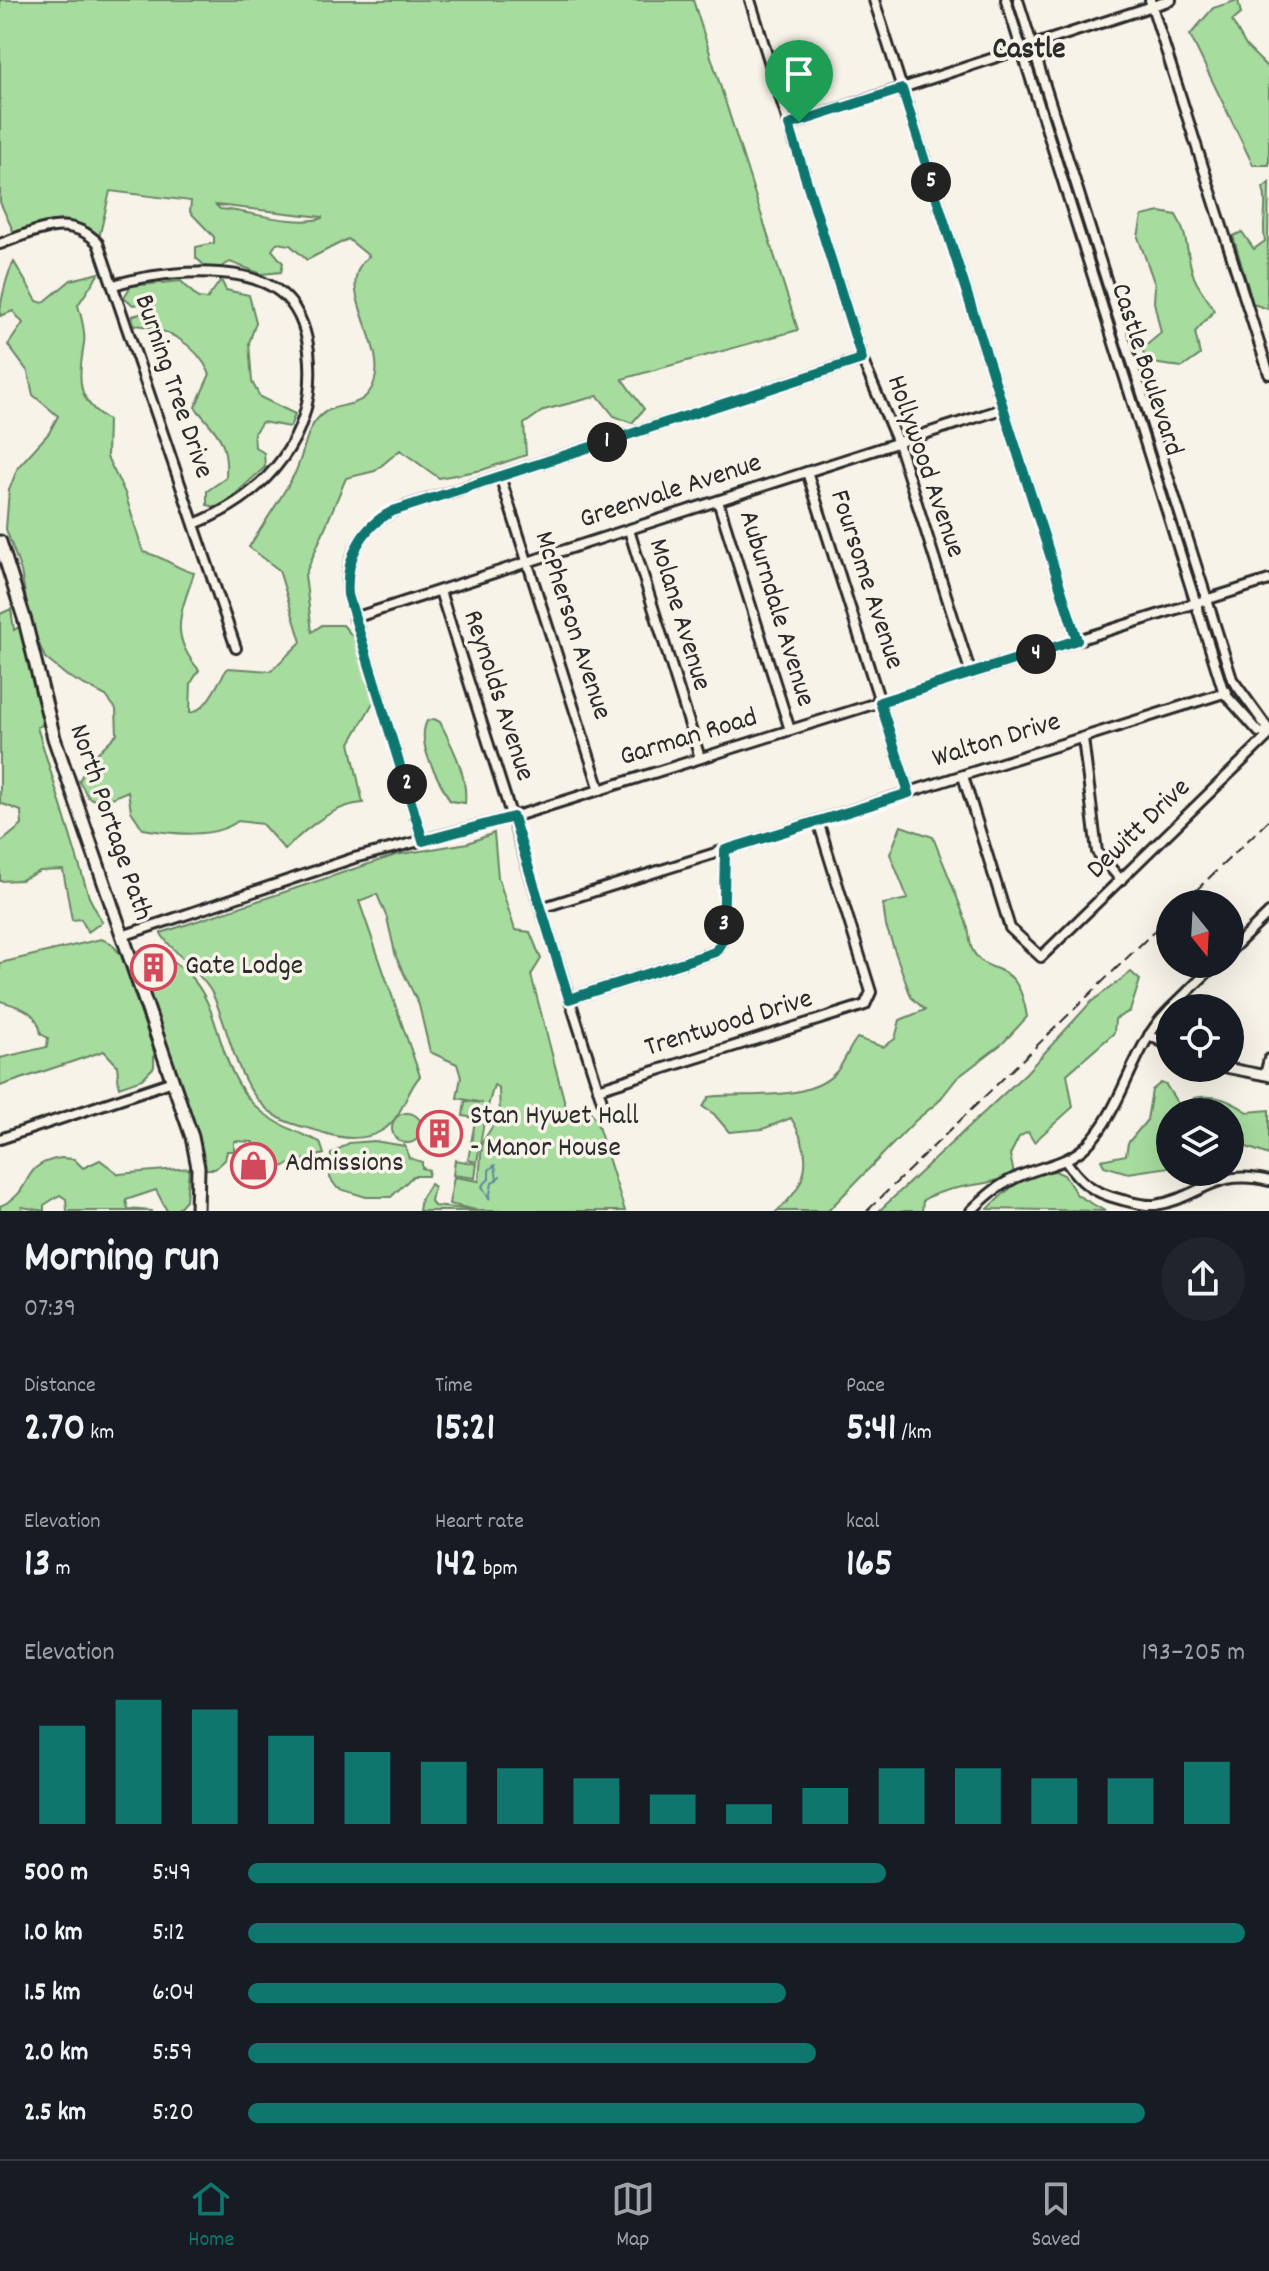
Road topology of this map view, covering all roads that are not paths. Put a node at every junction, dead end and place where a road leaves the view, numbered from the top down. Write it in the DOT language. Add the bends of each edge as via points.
graph roads {
  1 [pos="750,0"];
  2 [pos="874,0"];
  3 [pos="1006,0"];
  4 [pos="1018,0"];
  5 [pos="1171,0"];
  6 [pos="1151,3"];
  7 [pos="1032,45"];
  8 [pos="1021,49"];
  9 [pos="902,89"];
  10 [pos="789,125"];
  11 [pos="1088,223"];
  12 [pos="1077,227"];
  13 [pos="0,244"];
  14 [pos="114,285"];
  15 [pos="862,359"];
  16 [pos="1132,360"];
  17 [pos="1120,364"];
  18 [pos="1269,374"];
  19 [pos="1002,409"];
  20 [pos="898,443"];
  21 [pos="807,472"];
  22 [pos="500,476"];
  23 [pos="1173,492"];
  24 [pos="1162,495"];
  25 [pos="718,501"];
  26 [pos="194,524"];
  27 [pos="629,530"];
  28 [pos="0,542"];
  29 [pos="527,562"];
  30 [pos="1269,580"];
  31 [pos="440,591"];
  32 [pos="1207,599"];
  33 [pos="1197,602"];
  34 [pos="354,618"];
  35 [pos="1077,640"];
  36 [pos="236,648"];
  37 [pos="971,674"];
  38 [pos="1236,689"];
  39 [pos="1224,693"];
  40 [pos="880,702"];
  41 [pos="790,730"];
  42 [pos="1269,733"];
  43 [pos="1083,738"];
  44 [pos="700,758"];
  45 [pos="963,776"];
  46 [pos="600,790"];
  47 [pos="909,793"];
  48 [pos="513,817"];
  49 [pos="818,821"];
  50 [pos="423,841"];
  51 [pos="725,850"];
  52 [pos="1121,880"];
  53 [pos="541,908"];
  54 [pos="1269,913"];
  55 [pos="122,936"];
  56 [pos="1244,937"];
  57 [pos="1201,978"];
  58 [pos="1185,994"];
  59 [pos="569,999"];
  60 [pos="1156,1026"];
  61 [pos="1149,1035"];
  62 [pos="1156,1039"];
  63 [pos="1269,1059"];
  64 [pos="1244,1071"];
  65 [pos="1267,1076"];
  66 [pos="173,1081"];
  67 [pos="598,1089"];
  68 [pos="602,1101"];
  69 [pos="0,1139"];
  70 [pos="1065,1160"];
  71 [pos="1269,1181"];
  72 [pos="197,1211"];
  73 [pos="971,1211"];
  1 -- 10 [label="street, Hollywood Avenue"];
  2 -- 9 [label="street"];
  3 -- 8 [label="street, Castle Boulevard"];
  4 -- 7 [label="street, Castle Boulevard"];
  5 -- 6 [label="street"];
  6 -- 7 [label="street"];
  6 -- 18 [label="street"];
  7 -- 8 [label="street"];
  7 -- 11 [label="street, Castle Boulevard"];
  8 -- 9 [label="street"];
  8 -- 12 [label="street, Castle Boulevard"];
  9 -- 10 [label="street"];
  9 -- 19 [label="street"];
  10 -- 15 [label="street, Hollywood Avenue"];
  11 -- 12 [label="street"];
  11 -- 16 [label="street, Castle Boulevard"];
  12 -- 17 [label="street, Castle Boulevard"];
  13 -- 14 [label="street, Burning Tree Drive" via="51,227 75,227 98,243"];
  14 -- 26 [label="street, Burning Tree Drive"];
  14 -- 26 [label="street" via="163,274 250,278 282,294 301,321 310,379 296,437 276,470 254,492"];
  15 -- 20 [label="street, Hollywood Avenue"];
  15 -- 22 [label="street"];
  16 -- 17 [label="street"];
  16 -- 23 [label="street, Castle Boulevard"];
  17 -- 24 [label="street, Castle Boulevard"];
  19 -- 20 [label="street, Greenvale Avenue"];
  19 -- 35 [label="street"];
  20 -- 21 [label="street, Greenvale Avenue"];
  20 -- 37 [label="street, Hollywood Avenue"];
  21 -- 25 [label="street, Greenvale Avenue"];
  21 -- 40 [label="street, Foursome Avenue"];
  22 -- 29 [label="street, McPherson Avenue"];
  22 -- 34 [label="street" via="393,511 370,527 349,566"];
  23 -- 24 [label="street"];
  23 -- 32 [label="street, Castle Boulevard"];
  24 -- 33 [label="street, Castle Boulevard"];
  25 -- 27 [label="street, Greenvale Avenue"];
  25 -- 41 [label="street, Auburndale Avenue"];
  26 -- 36 [label="street, Burning Tree Drive"];
  27 -- 29 [label="street, Greenvale Avenue"];
  27 -- 44 [label="street, Molane Avenue"];
  28 -- 55 [label="main road, North Portage Path" via="46,714"];
  29 -- 31 [label="street, Greenvale Avenue"];
  29 -- 46 [label="street, McPherson Avenue"];
  30 -- 32 [label="street, Garman Road"];
  31 -- 34 [label="street, Greenvale Avenue"];
  31 -- 48 [label="street, Reynolds Avenue"];
  32 -- 33 [label="street, Garman Road"];
  32 -- 38 [label="street, Castle Boulevard"];
  33 -- 35 [label="street, Garman Road"];
  33 -- 39 [label="street, Castle Boulevard"];
  34 -- 50 [label="street"];
  35 -- 37 [label="street, Garman Road"];
  37 -- 40 [label="street, Garman Road"];
  38 -- 39 [label="street, Walton Drive"];
  38 -- 42 [label="street, Castle Boulevard"];
  39 -- 42 [label="street, Castle Boulevard" via="1259,732"];
  39 -- 43 [label="street, Walton Drive"];
  40 -- 41 [label="street, Garman Road"];
  40 -- 47 [label="street, Foursome Avenue"];
  41 -- 44 [label="street, Garman Road"];
  42 -- 52 [label="street, Dewitt Drive"];
  43 -- 45 [label="street, Walton Drive"];
  43 -- 52 [label="street" via="1097,852"];
  44 -- 46 [label="street, Garman Road"];
  45 -- 47 [label="street, Walton Drive"];
  45 -- 52 [label="street, Dewitt Drive" via="1010,928 1041,957"];
  46 -- 48 [label="street, Garman Road"];
  47 -- 49 [label="street, Walton Drive"];
  48 -- 50 [label="street, Garman Road"];
  48 -- 53 [label="street, Reynolds Avenue"];
  49 -- 51 [label="street, Walton Drive"];
  49 -- 67 [label="street, Trentwood Drive" via="870,999 858,1008"];
  50 -- 55 [label="street, Garman Road" via="354,858"];
  51 -- 53 [label="street, Walton Drive"];
  51 -- 59 [label="street" via="723,940 715,952"];
  53 -- 59 [label="street, Reynolds Avenue"];
  54 -- 56 [label="street"];
  55 -- 66 [label="main road, North Portage Path"];
  57 -- 58 [label="street"];
  59 -- 67 [label="street, Reynolds Avenue"];
  60 -- 61 [label="street"];
  61 -- 62 [label="street"];
  61 -- 70 [label="street" via="1099,1130"];
  63 -- 65 [label="street"];
  64 -- 65 [label="street"];
  66 -- 69 [label="street"];
  66 -- 72 [label="main road, North Portage Path" via="195,1152"];
  67 -- 68 [label="street, Reynolds Avenue"];
  70 -- 71 [label="street" via="1094,1191 1145,1205 1220,1179"];
  70 -- 73 [label="street" via="1004,1183"];
}
